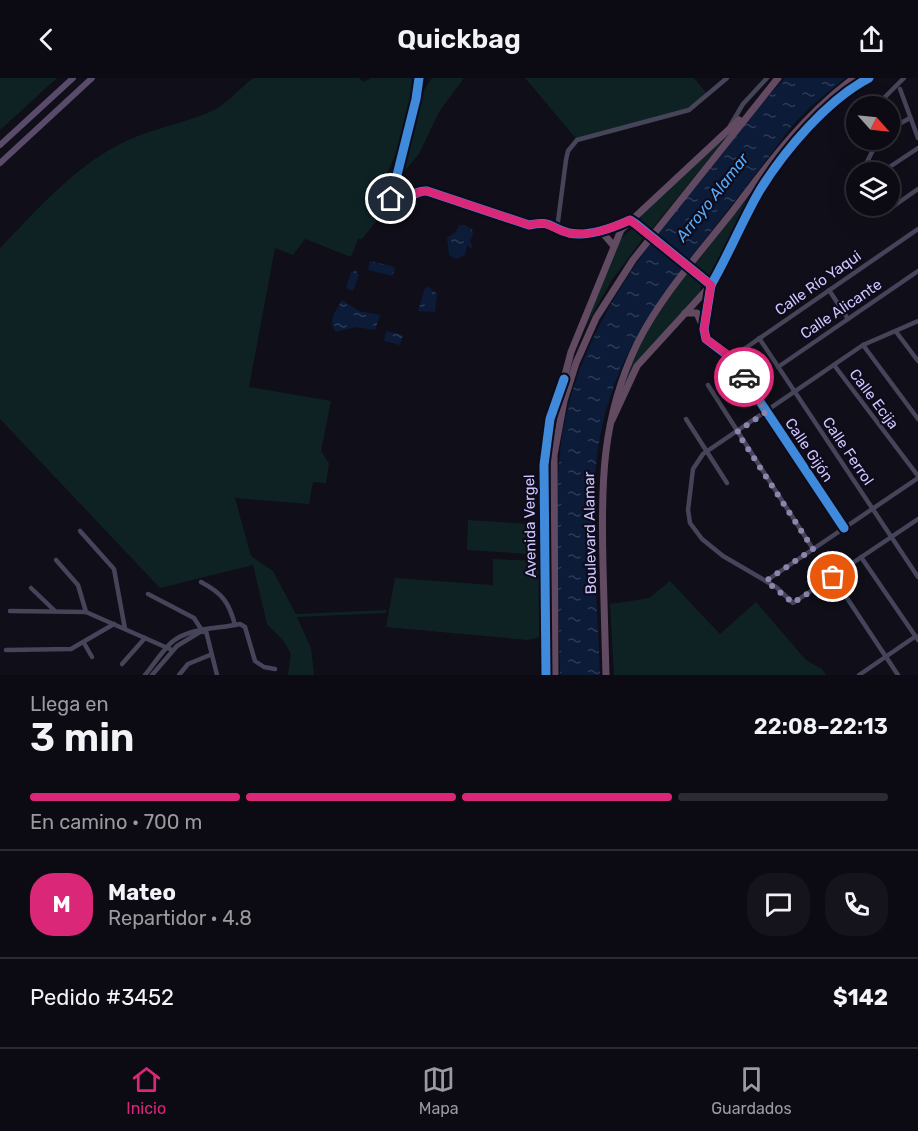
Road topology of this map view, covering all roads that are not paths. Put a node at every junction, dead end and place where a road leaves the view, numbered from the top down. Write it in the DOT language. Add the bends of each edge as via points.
graph roads {
  1 [pos="73,78"];
  2 [pos="85,78"];
  3 [pos="92,78"];
  4 [pos="418,78"];
  5 [pos="727,78"];
  6 [pos="767,78"];
  7 [pos="778,78"];
  8 [pos="854,78"];
  9 [pos="869,78"];
  10 [pos="904,78"];
  11 [pos="900,89"];
  12 [pos="72,96"];
  13 [pos="886,96"];
  14 [pos="748,113"];
  15 [pos="910,118"];
  16 [pos="900,124"];
  17 [pos="728,129"];
  18 [pos="918,138"];
  19 [pos="0,145"];
  20 [pos="918,148"];
  21 [pos="897,162"];
  22 [pos="0,163"];
  23 [pos="918,189"];
  24 [pos="900,202"];
  25 [pos="633,222"];
  26 [pos="557,229"];
  27 [pos="918,229"];
  28 [pos="601,231"];
  29 [pos="613,245"];
  30 [pos="918,271"];
  31 [pos="709,283"];
  32 [pos="829,290"];
  33 [pos="685,313"];
  34 [pos="849,319"];
  35 [pos="918,321"];
  36 [pos="704,329"];
  37 [pos="897,333"];
  38 [pos="759,338"];
  39 [pos="863,345"];
  40 [pos="731,357"];
  41 [pos="918,361"];
  42 [pos="834,365"];
  43 [pos="778,367"];
  44 [pos="564,379"];
  45 [pos="708,385"];
  46 [pos="795,393"];
  47 [pos="564,401"];
  48 [pos="766,412"];
  49 [pos="686,419"];
  50 [pos="918,419"];
  51 [pos="608,427"];
  52 [pos="737,432"];
  53 [pos="707,451"];
  54 [pos="918,477"];
  55 [pos="727,483"];
  56 [pos="872,509"];
  57 [pos="918,519"];
  58 [pos="844,528"];
  59 [pos="80,531"];
  60 [pos="891,537"];
  61 [pos="813,549"];
  62 [pos="861,557"];
  63 [pos="56,560"];
  64 [pos="833,577"];
  65 [pos="918,577"];
  66 [pos="766,581"];
  67 [pos="201,582"];
  68 [pos="31,588"];
  69 [pos="148,594"];
  70 [pos="10,611"];
  71 [pos="56,611"];
  72 [pos="86,612"];
  73 [pos="114,624"];
  74 [pos="235,625"];
  75 [pos="125,629"];
  76 [pos="203,632"];
  77 [pos="917,637"];
  78 [pos="145,638"];
  79 [pos="84,643"];
  80 [pos="169,649"];
  81 [pos="6,650"];
  82 [pos="210,655"];
  83 [pos="92,657"];
  84 [pos="885,657"];
  85 [pos="122,664"];
  86 [pos="274,669"];
  87 [pos="152,673"];
  88 [pos="145,675"];
  89 [pos="179,675"];
  90 [pos="217,675"];
  91 [pos="546,675"];
  92 [pos="555,675"];
  93 [pos="606,675"];
  94 [pos="859,675"];
  95 [pos="898,675"];
  1 -- 19 [label="main road"];
  2 -- 12 [label="main road"];
  3 -- 12 [label="main road"];
  4 -- 26 [label="street" via="417,99 391,199 396,203 427,191 522,223 545,222"];
  5 -- 26 [label="street" via="689,110 577,140 566,160"];
  6 -- 17 [label="street" via="743,104"];
  7 -- 14 [label="highway"];
  8 -- 51 [label="highway, Boulevard Alamar" via="806,118 666,297 638,343"];
  9 -- 31 [label="street" via="814,120 761,189"];
  10 -- 13 [label="street"];
  11 -- 15 [label="street"];
  12 -- 22 [label="main road"];
  14 -- 17 [label="highway"];
  14 -- 47 [label="highway" via="612,291 585,343"];
  15 -- 16 [label="street"];
  15 -- 18 [label="street"];
  17 -- 25 [label="highway"];
  20 -- 21 [label="street"];
  23 -- 24 [label="street"];
  25 -- 28 [label="street"];
  25 -- 29 [label="highway"];
  25 -- 31 [label="street, bridge"];
  26 -- 28 [label="street" via="580,234"];
  27 -- 32 [label="street, Calle Río Yaqui"];
  28 -- 29 [label="highway"];
  29 -- 44 [label="highway"];
  30 -- 34 [label="street, Calle Alicante"];
  31 -- 33 [label="highway"];
  31 -- 36 [label="street"];
  32 -- 34 [label="street"];
  32 -- 38 [label="street, Calle Río Yaqui"];
  33 -- 36 [label="highway" via="697,313"];
  33 -- 51 [label="highway" via="637,366"];
  34 -- 43 [label="street, Calle Alicante"];
  35 -- 37 [label="street"];
  36 -- 40 [label="street, Calle Gijón" via="709,342"];
  37 -- 39 [label="street"];
  37 -- 41 [label="street"];
  38 -- 40 [label="street, Calle Río Yaqui"];
  38 -- 43 [label="street, Calle Ferrol"];
  39 -- 42 [label="street"];
  39 -- 50 [label="street"];
  40 -- 48 [label="street, Calle Gijón"];
  42 -- 46 [label="street"];
  42 -- 54 [label="street, Calle Ecija"];
  43 -- 46 [label="street, Calle Ferrol"];
  44 -- 47 [label="highway"];
  44 -- 91 [label="street, Avenida Vergel" via="550,420 543,465"];
  45 -- 52 [label="street"];
  46 -- 48 [label="street"];
  46 -- 56 [label="street, Calle Ferrol"];
  47 -- 92 [label="highway" via="554,455 552,494"];
  48 -- 52 [label="street"];
  48 -- 58 [label="street, Calle Gijón"];
  49 -- 53 [label="street"];
  51 -- 93 [label="highway, Boulevard Alamar" via="601,492"];
  52 -- 53 [label="street"];
  52 -- 61 [label="street"];
  53 -- 55 [label="street"];
  53 -- 66 [label="street" via="695,463 688,510 690,523 723,556"];
  54 -- 56 [label="street"];
  56 -- 58 [label="street"];
  56 -- 60 [label="street, Calle Ferrol"];
  57 -- 60 [label="street"];
  58 -- 61 [label="street"];
  59 -- 75 [label="street" via="114,569"];
  60 -- 62 [label="street"];
  60 -- 65 [label="street, Calle Ferrol"];
  61 -- 66 [label="street"];
  62 -- 64 [label="street"];
  62 -- 77 [label="street"];
  63 -- 72 [label="street" via="78,585"];
  64 -- 66 [label="street" via="791,603"];
  64 -- 84 [label="street"];
  67 -- 74 [label="street" via="222,595"];
  68 -- 71 [label="street"];
  69 -- 76 [label="street" via="194,618"];
  70 -- 71 [label="street"];
  71 -- 72 [label="street"];
  72 -- 73 [label="street"];
  73 -- 75 [label="street"];
  73 -- 79 [label="street"];
  74 -- 76 [label="street"];
  74 -- 86 [label="street" via="243,625 255,661"];
  75 -- 78 [label="street"];
  76 -- 80 [label="street" via="186,633"];
  76 -- 82 [label="street"];
  77 -- 84 [label="street"];
  78 -- 80 [label="street"];
  78 -- 85 [label="street"];
  79 -- 81 [label="street" via="66,650"];
  79 -- 83 [label="street"];
  80 -- 87 [label="street"];
  82 -- 89 [label="street" via="188,664"];
  82 -- 90 [label="street"];
  84 -- 94 [label="street"];
  84 -- 95 [label="street"];
  87 -- 88 [label="street"];
}
